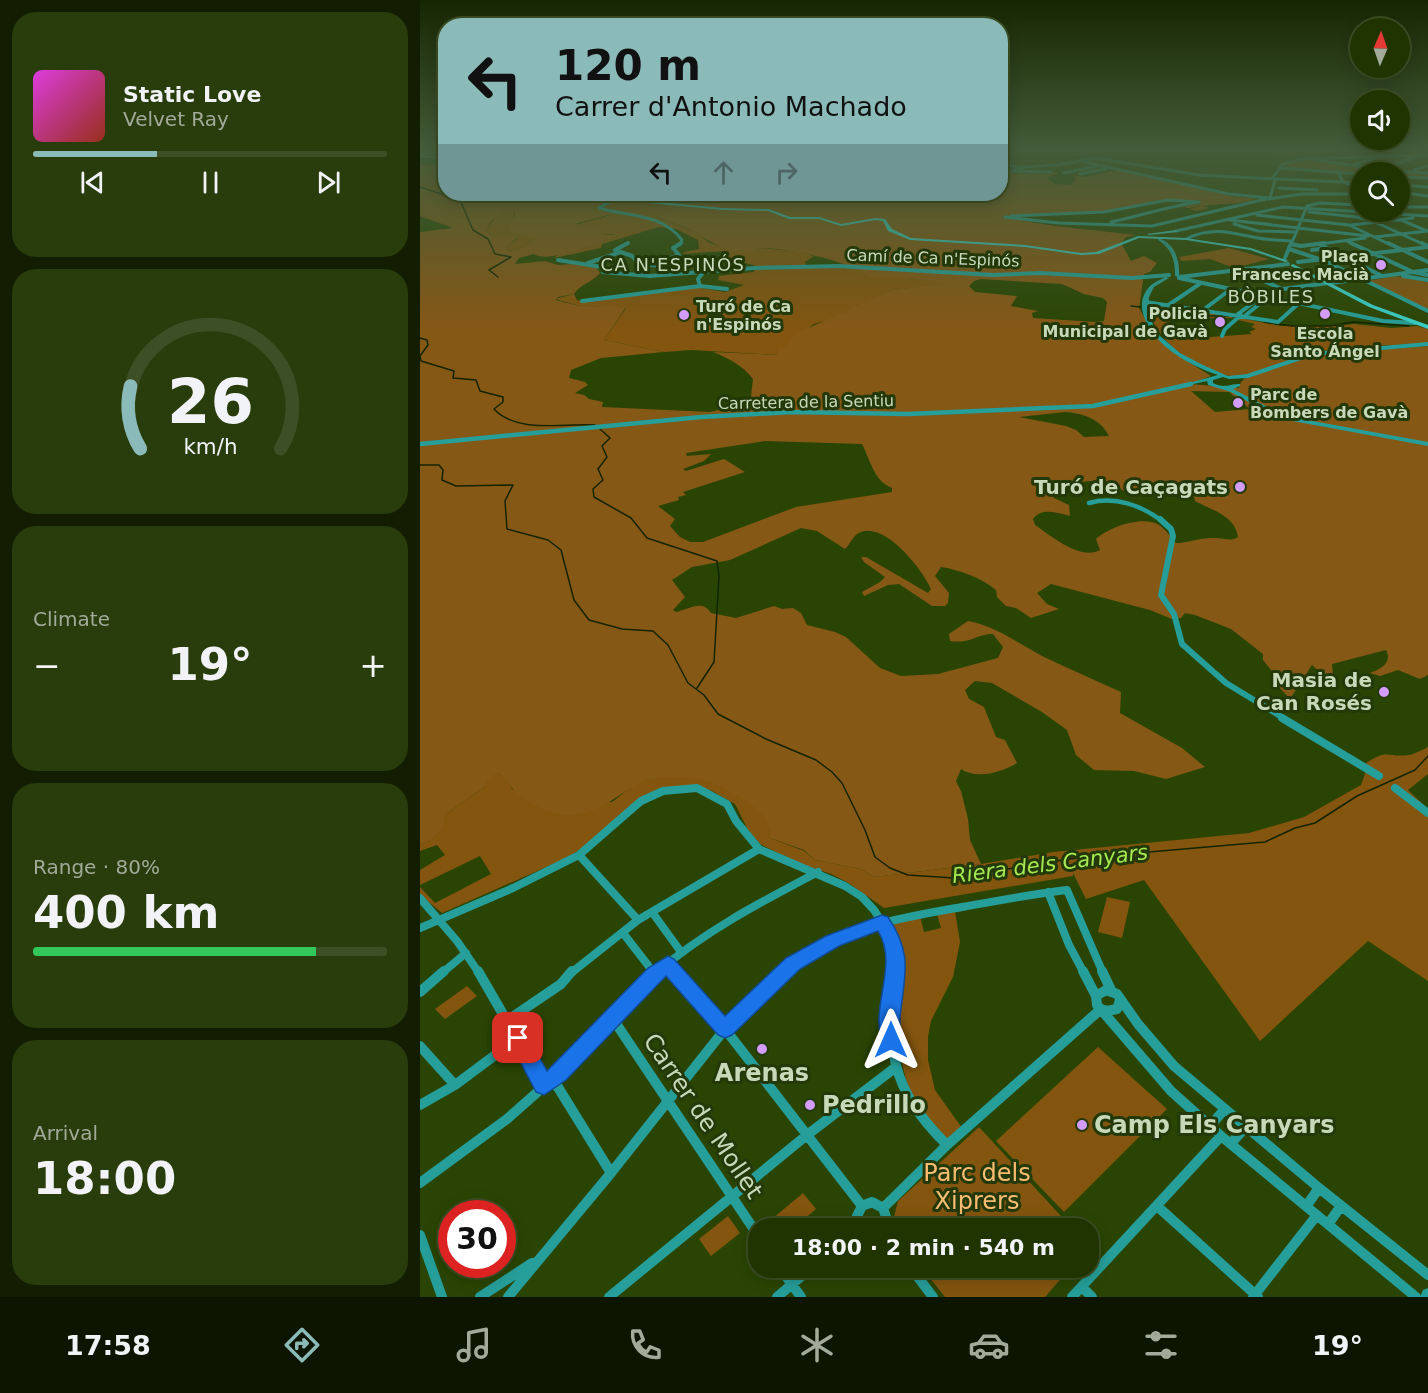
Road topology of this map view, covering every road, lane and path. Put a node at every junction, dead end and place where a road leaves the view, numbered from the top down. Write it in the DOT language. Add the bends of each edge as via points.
graph roads {
  1 [pos="1305,209"];
  2 [pos="607,210"];
  3 [pos="724,210"];
  4 [pos="1116,210"];
  5 [pos="1164,210"];
  6 [pos="1235,210"];
  7 [pos="1269,210"];
  8 [pos="1287,210"];
  9 [pos="1296,210"];
  10 [pos="1308,210"];
  11 [pos="1314,210"];
  12 [pos="1350,212"];
  13 [pos="1257,215"];
  14 [pos="1410,215"];
  15 [pos="1350,216"];
  16 [pos="1410,216"];
  17 [pos="1423,216"];
  18 [pos="1428,217"];
  19 [pos="1410,218"];
  20 [pos="1301,220"];
  21 [pos="1351,222"];
  22 [pos="1375,222"];
  23 [pos="1406,222"];
  24 [pos="1111,223"];
  25 [pos="1349,225"];
  26 [pos="1242,226"];
  27 [pos="1312,229"];
  28 [pos="1229,230"];
  29 [pos="1297,230"];
  30 [pos="1428,231"];
  31 [pos="1167,234"];
  32 [pos="1401,234"];
  33 [pos="1374,237"];
  34 [pos="1188,238"];
  35 [pos="1347,240"];
  36 [pos="628,243"];
  37 [pos="1292,243"];
  38 [pos="1319,244"];
  39 [pos="1390,245"];
  40 [pos="1378,246"];
  41 [pos="1428,246"];
  42 [pos="1327,248"];
  43 [pos="1289,249"];
  44 [pos="1312,250"];
  45 [pos="1402,250"];
  46 [pos="622,252"];
  47 [pos="1335,252"];
  48 [pos="1373,253"];
  49 [pos="1322,254"];
  50 [pos="1344,257"];
  51 [pos="1322,259"];
  52 [pos="558,260"];
  53 [pos="1292,262"];
  54 [pos="1428,262"];
  55 [pos="585,264"];
  56 [pos="650,266"];
  57 [pos="1238,270"];
  58 [pos="1428,270"];
  59 [pos="705,272"];
  60 [pos="1413,272"];
  61 [pos="1394,275"];
  62 [pos="1428,275"];
  63 [pos="1383,276"];
  64 [pos="1171,277"];
  65 [pos="1360,279"];
  66 [pos="1428,280"];
  67 [pos="1201,283"];
  68 [pos="1330,283"];
  69 [pos="700,286"];
  70 [pos="727,289"];
  71 [pos="1231,289"];
  72 [pos="1283,289"];
  73 [pos="1265,296"];
  74 [pos="582,301"];
  75 [pos="1299,303"];
  76 [pos="1145,305"];
  77 [pos="1167,306"];
  78 [pos="1203,310"];
  79 [pos="1428,311"];
  80 [pos="1242,315"];
  81 [pos="1415,323"];
  82 [pos="1428,326"];
  83 [pos="1222,336"];
  84 [pos="1428,344"];
  85 [pos="1206,369"];
  86 [pos="1246,376"];
  87 [pos="1227,377"];
  88 [pos="1211,378"];
  89 [pos="1238,383"];
  90 [pos="1191,384"];
  91 [pos="1217,387"];
  92 [pos="1225,388"];
  93 [pos="1241,394"];
  94 [pos="420,444"];
  95 [pos="1428,444"];
  96 [pos="1089,503"];
  97 [pos="1379,776"];
  98 [pos="1395,788"];
  99 [pos="1428,813"];
  100 [pos="759,849"];
  101 [pos="579,855"];
  102 [pos="818,872"];
  103 [pos="1048,892"];
  104 [pos="420,898"];
  105 [pos="652,912"];
  106 [pos="440,920"];
  107 [pos="638,920"];
  108 [pos="882,922"];
  109 [pos="420,928"];
  110 [pos="623,933"];
  111 [pos="681,952"];
  112 [pos="466,953"];
  113 [pos="668,964"];
  114 [pos="655,974"];
  115 [pos="1111,990"];
  116 [pos="420,992"];
  117 [pos="1096,996"];
  118 [pos="1120,1000"];
  119 [pos="1101,1009"];
  120 [pos="613,1019"];
  121 [pos="508,1020"];
  122 [pos="725,1029"];
  123 [pos="518,1038"];
  124 [pos="420,1046"];
  125 [pos="896,1067"];
  126 [pos="455,1085"];
  127 [pos="544,1085"];
  128 [pos="668,1102"];
  129 [pos="420,1105"];
  130 [pos="1224,1110"];
  131 [pos="1210,1126"];
  132 [pos="1246,1127"];
  133 [pos="807,1135"];
  134 [pos="1221,1136"];
  135 [pos="1231,1143"];
  136 [pos="947,1145"];
  137 [pos="611,1173"];
  138 [pos="420,1182"];
  139 [pos="1319,1188"];
  140 [pos="731,1198"];
  141 [pos="1307,1205"];
  142 [pos="862,1206"];
  143 [pos="1157,1206"];
  144 [pos="1341,1206"];
  145 [pos="884,1208"];
  146 [pos="1317,1215"];
  147 [pos="858,1218"];
  148 [pos="884,1218"];
  149 [pos="748,1222"];
  150 [pos="1329,1223"];
  151 [pos="420,1235"];
  152 [pos="536,1261"];
  153 [pos="1428,1275"];
  154 [pos="788,1278"];
  155 [pos="799,1278"];
  156 [pos="919,1278"];
  157 [pos="792,1284"];
  158 [pos="1082,1287"];
  159 [pos="512,1295"];
  160 [pos="1255,1296"];
  161 [pos="442,1297"];
  162 [pos="480,1297"];
  163 [pos="609,1297"];
  164 [pos="777,1297"];
  165 [pos="801,1297"];
  166 [pos="933,1297"];
  167 [pos="1072,1297"];
  168 [pos="1092,1297"];
  169 [pos="1416,1297"];
  1 -- 20 [label="street"];
  2 -- 56 [label="street" via="650,217 676,230 682,240 673,248 679,255"];
  3 -- 31 [label="main road" via="765,210 789,218 819,218 841,225 879,219 907,238 1067,253 1093,254 1131,238"];
  4 -- 24 [label="street" via="1005,217"];
  5 -- 24 [label="street"];
  6 -- 31 [label="street"];
  7 -- 31 [label="street"];
  8 -- 9 [label="street"];
  10 -- 15 [label="street"];
  11 -- 12 [label="street"];
  13 -- 20 [label="street"];
  14 -- 17 [label="street"];
  16 -- 18 [label="street"];
  17 -- 18 [label="street"];
  17 -- 19 [label="street"];
  20 -- 25 [label="street"];
  20 -- 29 [label="street"];
  21 -- 25 [label="street"];
  22 -- 25 [label="street"];
  22 -- 32 [label="street"];
  23 -- 30 [label="street"];
  24 -- 31 [label="street" via="1148,226"];
  25 -- 27 [label="street"];
  25 -- 33 [label="street"];
  26 -- 28 [label="street"];
  26 -- 29 [label="street" via="1260,231"];
  26 -- 29 [label="street" via="1231,222"];
  27 -- 29 [label="street"];
  27 -- 33 [label="street"];
  28 -- 34 [label="street" via="1204,231"];
  28 -- 37 [label="street"];
  29 -- 37 [label="street"];
  30 -- 32 [label="street"];
  31 -- 34 [label="main road"];
  31 -- 53 [label="main road" via="1239,246"];
  31 -- 64 [label="street" via="1178,267"];
  32 -- 33 [label="street"];
  32 -- 41 [label="street"];
  33 -- 35 [label="street"];
  33 -- 39 [label="street"];
  34 -- 53 [label="main road" via="1247,247"];
  35 -- 38 [label="street"];
  35 -- 48 [label="street"];
  36 -- 46 [label="street" via="615,248"];
  37 -- 38 [label="street"];
  37 -- 43 [label="street"];
  38 -- 42 [label="street"];
  39 -- 40 [label="street"];
  39 -- 45 [label="street"];
  41 -- 45 [label="street"];
  42 -- 44 [label="street"];
  42 -- 47 [label="street"];
  43 -- 51 [label="street"];
  43 -- 53 [label="street"];
  45 -- 48 [label="street"];
  45 -- 54 [label="street"];
  46 -- 55 [label="street"];
  46 -- 56 [label="street" via="639,264"];
  47 -- 49 [label="street"];
  47 -- 50 [label="street"];
  48 -- 50 [label="street"];
  48 -- 60 [label="street"];
  50 -- 51 [label="street"];
  50 -- 63 [label="street"];
  51 -- 53 [label="street"];
  51 -- 65 [label="street"];
  52 -- 55 [label="street, Camí de Ca n'Espinós"];
  53 -- 57 [label="street"];
  53 -- 68 [label="main road"];
  55 -- 59 [label="street, Camí de Ca n'Espinós" via="600,266 603,272 635,275"];
  56 -- 59 [label="street" via="688,266 711,261 719,264"];
  57 -- 64 [label="street"];
  57 -- 72 [label="street"];
  58 -- 60 [label="street"];
  59 -- 64 [label="street, Camí de Ca n'Espinós" via="839,266 993,275"];
  59 -- 69 [label="street" via="699,277"];
  60 -- 61 [label="street"];
  60 -- 62 [label="street"];
  61 -- 63 [label="street"];
  61 -- 66 [label="street"];
  63 -- 65 [label="street"];
  64 -- 67 [label="street"];
  64 -- 76 [label="street" via="1151,288"];
  65 -- 68 [label="street"];
  65 -- 79 [label="street"];
  67 -- 71 [label="street"];
  67 -- 77 [label="street"];
  68 -- 72 [label="street"];
  68 -- 81 [label="main road" via="1371,306"];
  68 -- 82 [label="main road"];
  69 -- 70 [label="street"];
  69 -- 74 [label="street"];
  71 -- 73 [label="street"];
  71 -- 78 [label="street"];
  72 -- 73 [label="street"];
  73 -- 75 [label="street"];
  73 -- 80 [label="street"];
  73 -- 80 [label="street"];
  75 -- 80 [label="street" via="1278,322"];
  75 -- 81 [label="street" via="1383,321"];
  76 -- 77 [label="street"];
  76 -- 85 [label="street" via="1150,325 1161,340"];
  77 -- 78 [label="street"];
  78 -- 80 [label="street"];
  80 -- 83 [label="street"];
  81 -- 82 [label="main road"];
  84 -- 86 [label="street" via="1312,354"];
  85 -- 87 [label="street"];
  85 -- 88 [label="street"];
  86 -- 87 [label="street"];
  86 -- 89 [label="street"];
  87 -- 88 [label="street, Carretera de la Sentiu"];
  87 -- 89 [label="street"];
  88 -- 90 [label="street, Carretera de la Sentiu"];
  88 -- 91 [label="street" via="1209,382"];
  89 -- 92 [label="street"];
  89 -- 93 [label="street"];
  90 -- 91 [label="street, Carretera de la Sentiu"];
  90 -- 94 [label="street, Carretera de la Sentiu" via="1093,406 701,417"];
  91 -- 92 [label="street, Carretera de la Sentiu"];
  92 -- 93 [label="street"];
  93 -- 95 [label="street" via="1268,413 1295,421"];
  96 -- 97 [label="street" via="1113,500 1164,520 1173,532 1161,595 1175,615 1180,641 1205,668"];
  98 -- 99 [label="street"];
  100 -- 101 [label="street" via="724,801 697,788 682,788 641,801"];
  100 -- 102 [label="street"];
  100 -- 105 [label="street"];
  101 -- 106 [label="street"];
  101 -- 107 [label="street"];
  102 -- 108 [label="street" via="862,897"];
  102 -- 111 [label="street" via="739,914"];
  103 -- 108 [label="street"];
  103 -- 115 [label="street" via="1067,890"];
  103 -- 117 [label="street" via="1069,945"];
  104 -- 106 [label="street"];
  105 -- 107 [label="street"];
  105 -- 111 [label="street"];
  106 -- 109 [label="street"];
  106 -- 112 [label="street"];
  107 -- 110 [label="street"];
  108 -- 122 [label="street" via="832,941 793,963"];
  108 -- 125 [label="street" via="893,939 896,966 890,1021"];
  110 -- 114 [label="street"];
  110 -- 121 [label="street" via="574,969 561,984"];
  111 -- 113 [label="street"];
  112 -- 116 [label="street"];
  112 -- 121 [label="street"];
  113 -- 114 [label="street"];
  113 -- 122 [label="street"];
  114 -- 120 [label="street"];
  115 -- 117 [label="street"];
  115 -- 118 [label="street"];
  117 -- 119 [label="street"];
  118 -- 119 [label="street" via="1117,1009"];
  118 -- 130 [label="street" via="1174,1066"];
  119 -- 131 [label="street" via="1171,1091"];
  119 -- 136 [label="street"];
  120 -- 127 [label="street"];
  120 -- 128 [label="street, Carrer de Mollet"];
  121 -- 123 [label="street"];
  122 -- 128 [label="street"];
  122 -- 133 [label="street"];
  123 -- 126 [label="street"];
  123 -- 127 [label="street"];
  124 -- 126 [label="street"];
  125 -- 133 [label="street"];
  125 -- 136 [label="street" via="904,1092"];
  126 -- 129 [label="street"];
  127 -- 137 [label="street" via="556,1084"];
  127 -- 138 [label="street" via="507,1119"];
  128 -- 137 [label="street"];
  128 -- 140 [label="street, Carrer de Mollet"];
  130 -- 131 [label="street"];
  130 -- 132 [label="street"];
  131 -- 134 [label="street"];
  132 -- 135 [label="street"];
  132 -- 139 [label="street"];
  133 -- 140 [label="street"];
  133 -- 142 [label="street"];
  134 -- 135 [label="street"];
  134 -- 143 [label="street"];
  135 -- 141 [label="street"];
  136 -- 145 [label="street"];
  137 -- 152 [label="street"];
  139 -- 141 [label="street"];
  139 -- 144 [label="street"];
  140 -- 149 [label="street, Carrer de Mollet"];
  140 -- 163 [label="street"];
  141 -- 146 [label="street"];
  142 -- 145 [label="street" via="872,1202"];
  142 -- 147 [label="street"];
  143 -- 158 [label="street"];
  143 -- 160 [label="street"];
  144 -- 150 [label="street"];
  144 -- 153 [label="street"];
  145 -- 148 [label="street"];
  146 -- 150 [label="street"];
  146 -- 160 [label="street"];
  150 -- 169 [label="street"];
  151 -- 161 [label="street"];
  152 -- 159 [label="street"];
  152 -- 162 [label="street"];
  154 -- 157 [label="street"];
  155 -- 157 [label="street"];
  156 -- 166 [label="street"];
  157 -- 164 [label="street"];
  157 -- 165 [label="street"];
  158 -- 167 [label="street"];
  158 -- 168 [label="street"];
}
